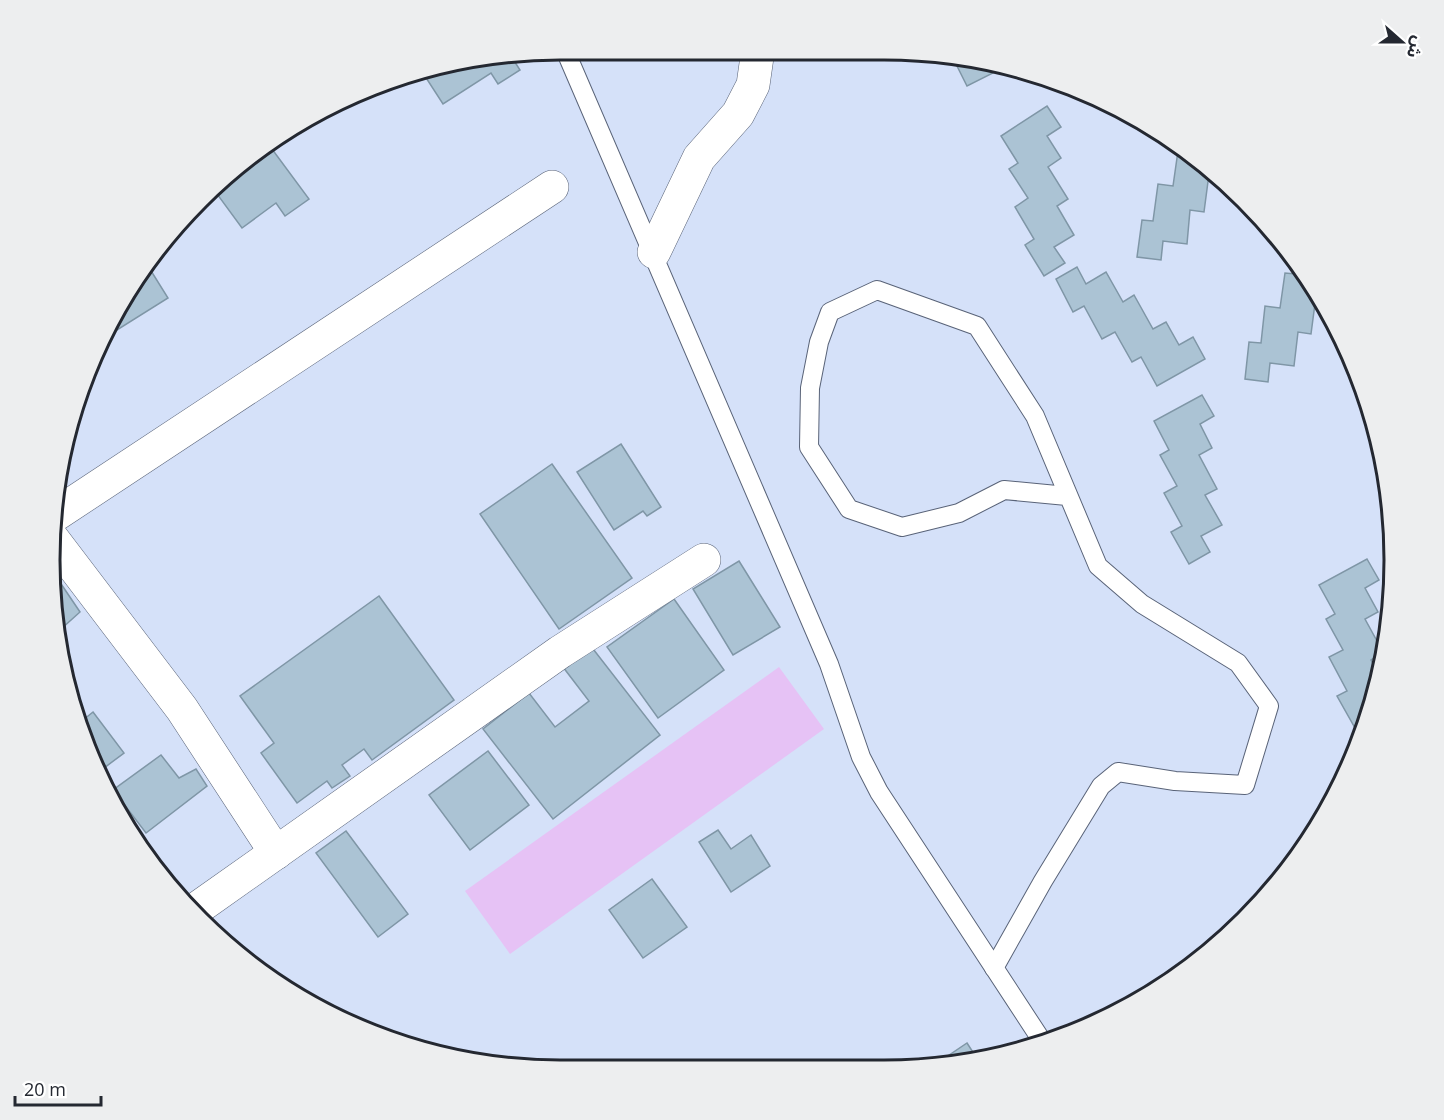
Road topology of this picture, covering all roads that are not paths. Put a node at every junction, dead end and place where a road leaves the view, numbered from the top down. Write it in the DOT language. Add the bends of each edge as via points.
graph roads {
  1 [pos="569,60"];
  2 [pos="753,60"];
  3 [pos="552,187"];
  4 [pos="654,252"];
  5 [pos="1067,496"];
  6 [pos="63,511"];
  7 [pos="60,549"];
  8 [pos="704,560"];
  9 [pos="276,853"];
  10 [pos="199,907"];
  11 [pos="994,968"];
  12 [pos="1038,1035"];
  1 -- 4 [label="lane"];
  2 -- 4 [label="street" via="753,85 738,114 699,158"];
  3 -- 6 [label="street"];
  4 -- 11 [label="lane" via="829,664 861,757 879,792"];
  5 -- 5 [label="lane" via="1035,416 977,326 877,290 830,312 819,342 810,388 810,447 849,509 902,527 959,513 1004,490"];
  5 -- 11 [label="lane" via="1098,566 1142,604 1238,663 1269,706 1245,785 1175,781 1118,772 1101,786"];
  7 -- 9 [label="street" via="182,709"];
  8 -- 9 [label="street" via="560,652"];
  9 -- 10 [label="street"];
  11 -- 12 [label="lane"];
}
